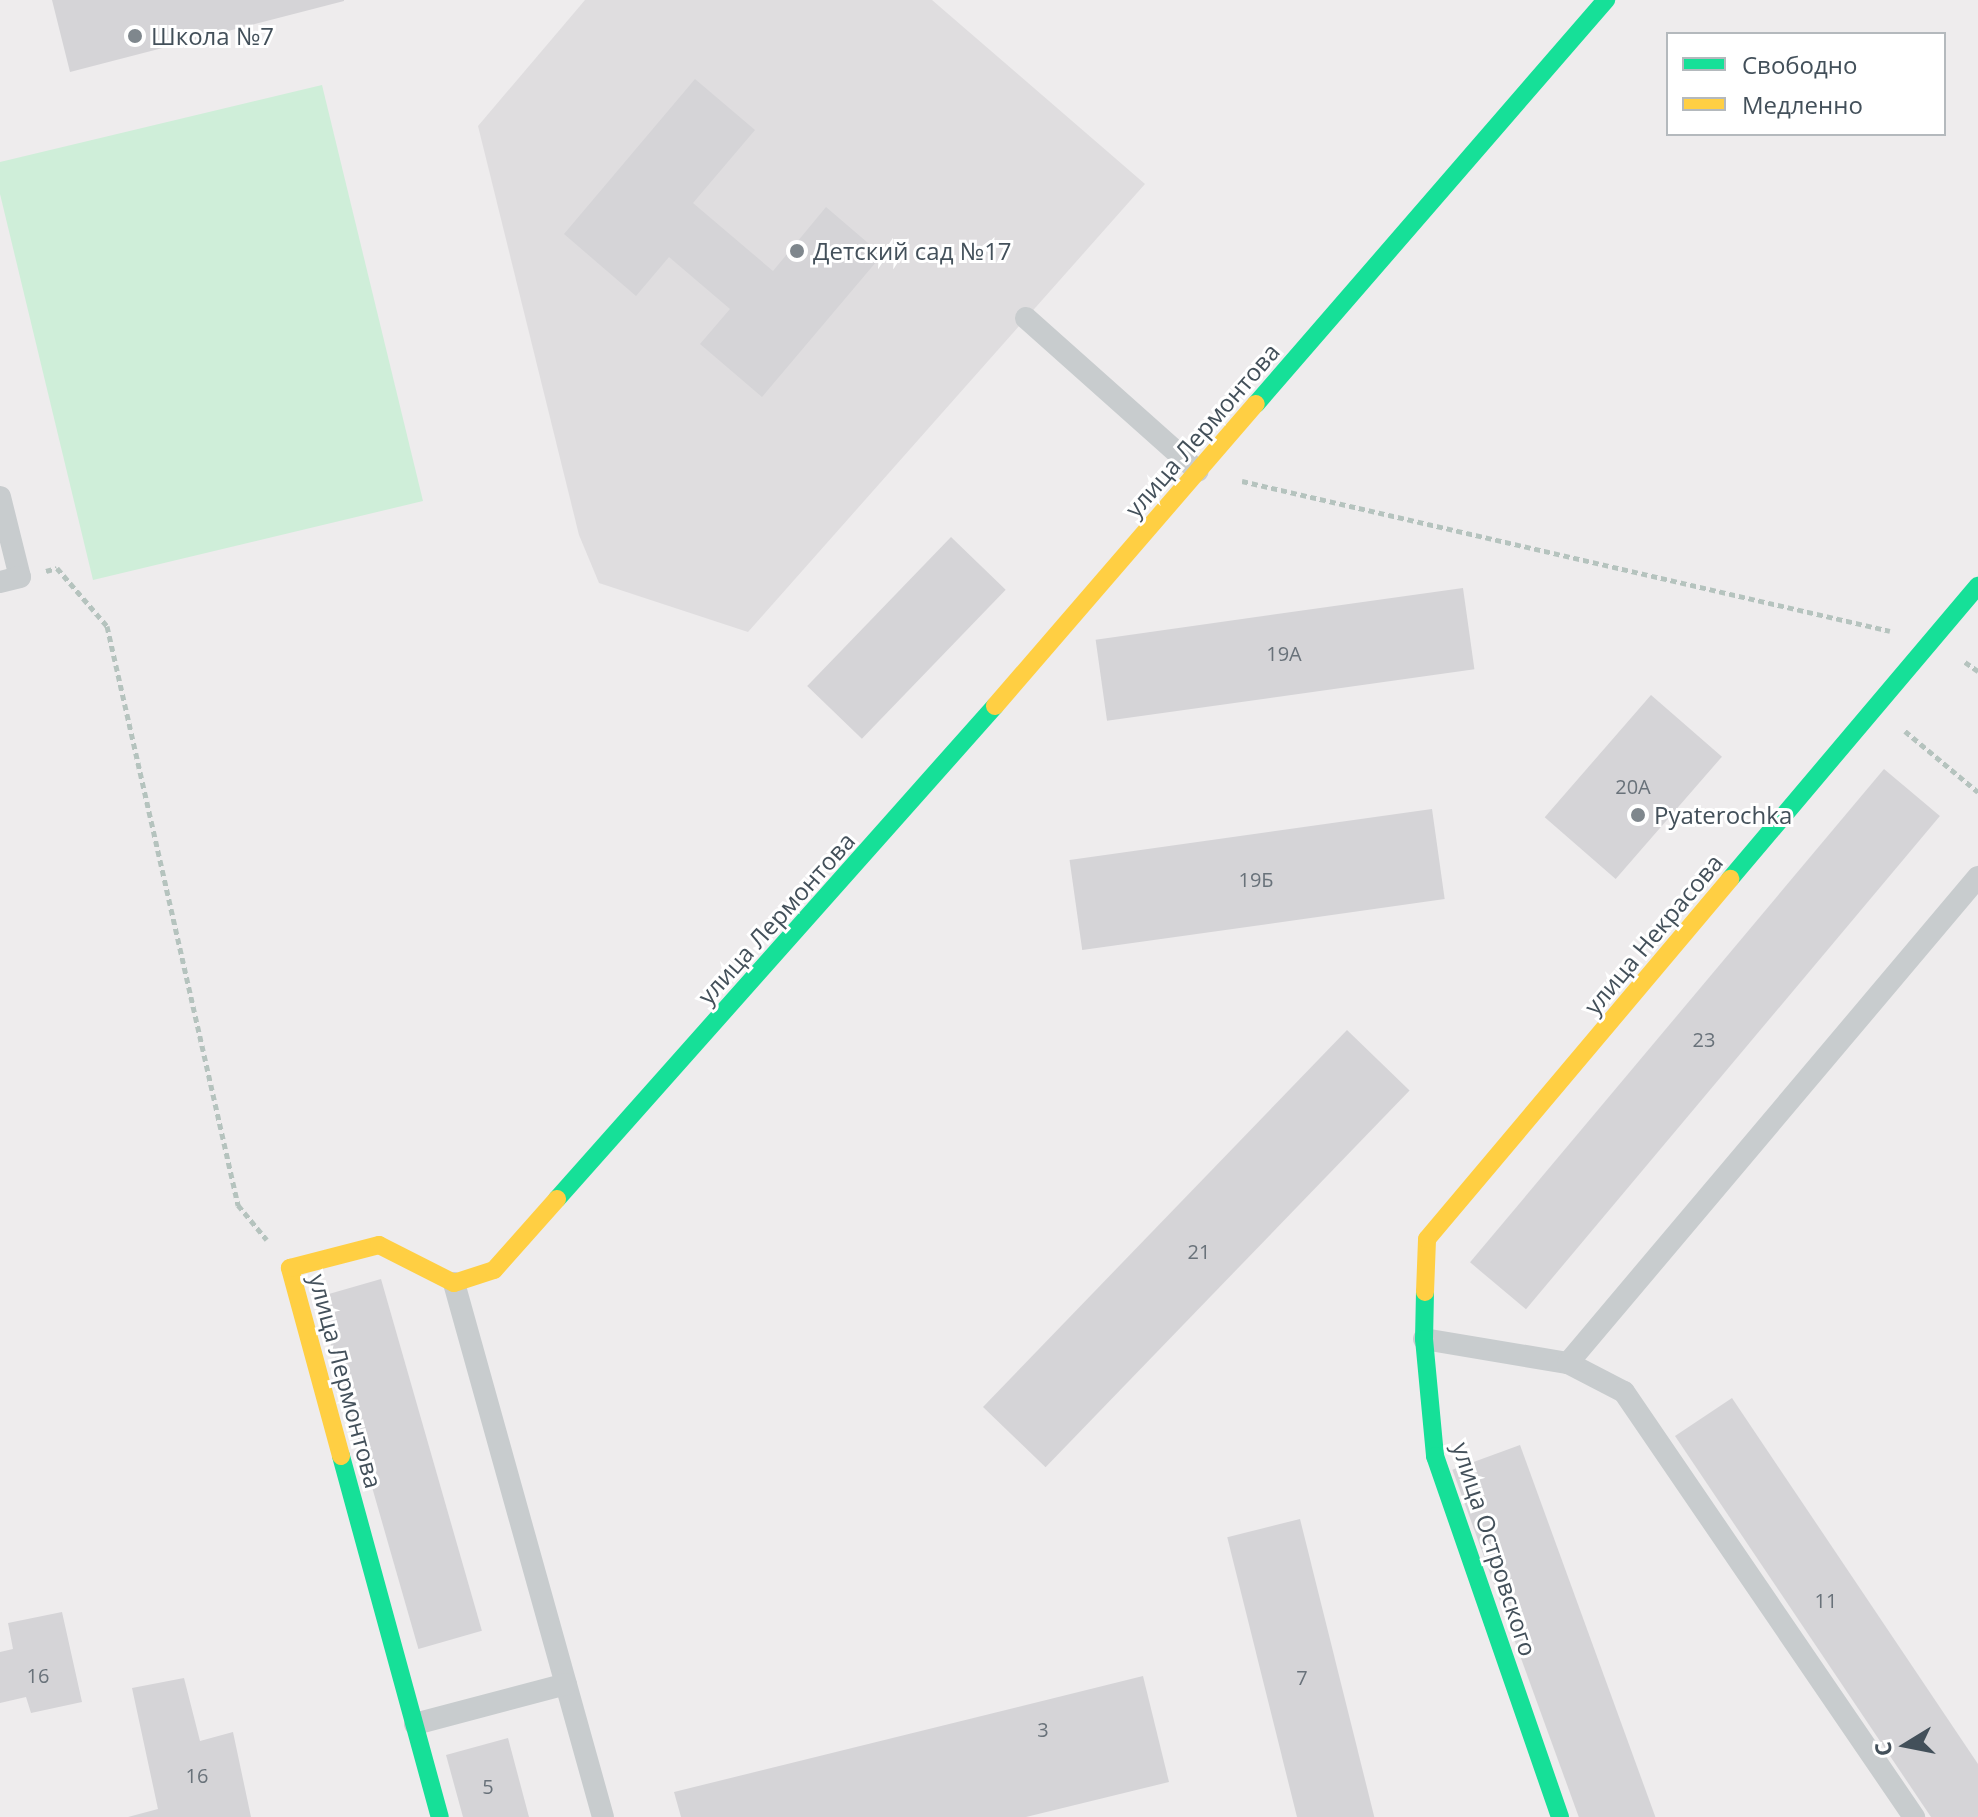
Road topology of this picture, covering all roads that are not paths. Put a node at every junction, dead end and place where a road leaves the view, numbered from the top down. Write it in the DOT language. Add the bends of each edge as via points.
graph roads {
  1 [pos="1606,0"];
  2 [pos="1026,318"];
  3 [pos="1198,471"];
  4 [pos="0,497"];
  5 [pos="10,580"];
  6 [pos="1978,586"];
  7 [pos="1978,877"];
  8 [pos="1427,1239"];
  9 [pos="454,1283"];
  10 [pos="1424,1339"];
  11 [pos="1568,1363"];
  12 [pos="566,1684"];
  13 [pos="415,1724"];
  14 [pos="440,1817"];
  15 [pos="603,1817"];
  16 [pos="1560,1817"];
  17 [pos="1914,1817"];
  1 -- 3 [label="street, улица Лермонтова"];
  2 -- 3 [label="lane"];
  3 -- 9 [label="street, улица Лермонтова" via="890,827 494,1270"];
  4 -- 5 [label="lane"];
  6 -- 8 [label="street, улица Некрасова"];
  7 -- 11 [label="lane"];
  8 -- 10 [label="street, улица Островского"];
  9 -- 12 [label="lane"];
  9 -- 13 [label="street, улица Лермонтова" via="379,1245 290,1268"];
  10 -- 11 [label="lane"];
  10 -- 16 [label="street, улица Островского" via="1435,1456"];
  11 -- 17 [label="lane" via="1624,1392"];
  12 -- 13 [label="lane"];
  12 -- 15 [label="lane"];
  13 -- 14 [label="street, улица Лермонтова"];
}
